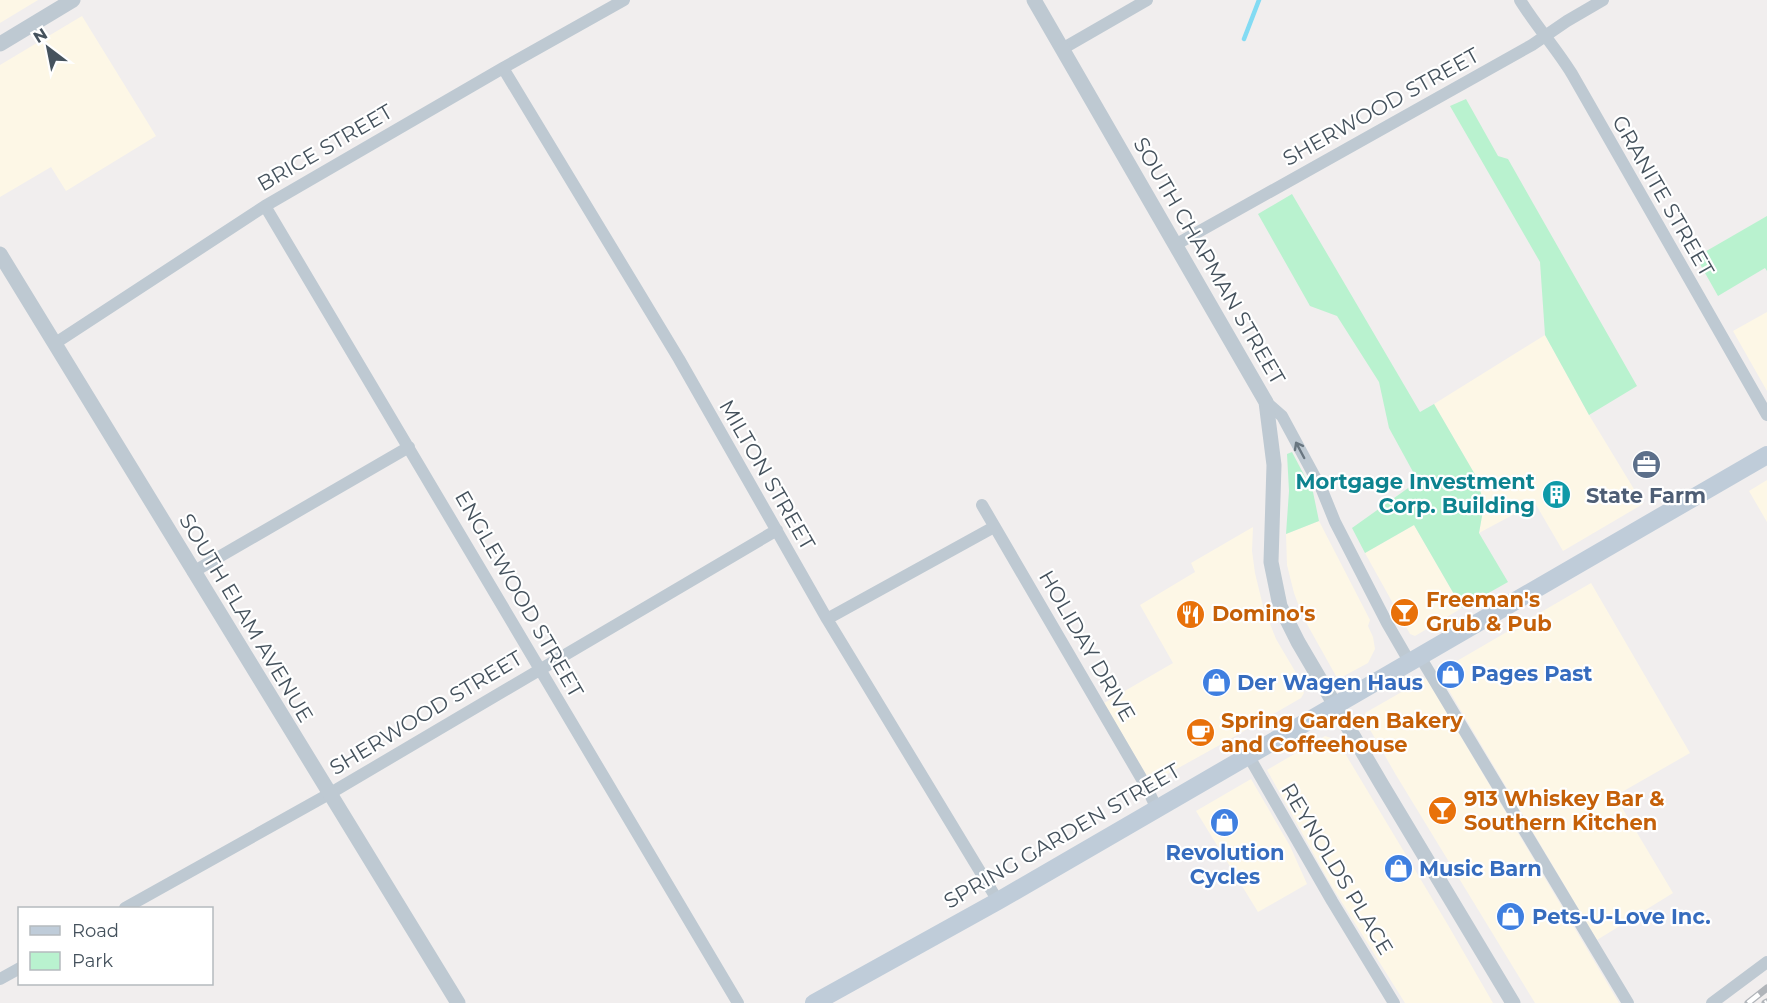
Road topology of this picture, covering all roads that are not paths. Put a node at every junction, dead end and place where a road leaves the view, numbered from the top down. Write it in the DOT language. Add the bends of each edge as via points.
graph roads {
  1 [pos="73,0"];
  2 [pos="624,0"];
  3 [pos="1034,0"];
  4 [pos="1147,0"];
  5 [pos="1520,0"];
  6 [pos="1603,0"];
  7 [pos="1545,36"];
  8 [pos="0,44"];
  9 [pos="1062,49"];
  10 [pos="503,68"];
  11 [pos="265,206"];
  12 [pos="1175,245"];
  13 [pos="0,254"];
  14 [pos="54,344"];
  15 [pos="1266,402"];
  16 [pos="1767,415"];
  17 [pos="409,447"];
  18 [pos="1767,455"];
  19 [pos="982,506"];
  20 [pos="994,526"];
  21 [pos="777,530"];
  22 [pos="193,572"];
  23 [pos="827,619"];
  24 [pos="1414,658"];
  25 [pos="539,669"];
  26 [pos="1335,705"];
  27 [pos="1248,755"];
  28 [pos="328,794"];
  29 [pos="1156,807"];
  30 [pos="998,901"];
  31 [pos="129,907"];
  32 [pos="1767,962"];
  33 [pos="18,969"];
  34 [pos="0,979"];
  35 [pos="824,1001"];
  36 [pos="458,1003"];
  37 [pos="738,1003"];
  38 [pos="1394,1003"];
  39 [pos="1513,1003"];
  40 [pos="1628,1003"];
  41 [pos="1712,1003"];
  1 -- 8 [label="street"];
  2 -- 10 [label="street, BRICE STREET"];
  3 -- 9 [label="street, SOUTH CHAPMAN STREET"];
  4 -- 9 [label="street"];
  5 -- 7 [label="street, GRANITE STREET"];
  6 -- 7 [label="street, SHERWOOD STREET"];
  7 -- 12 [label="street, SHERWOOD STREET"];
  7 -- 16 [label="street, GRANITE STREET" via="1572,74"];
  9 -- 12 [label="street, SOUTH CHAPMAN STREET"];
  10 -- 11 [label="street, BRICE STREET"];
  10 -- 21 [label="street, MILTON STREET"];
  11 -- 14 [label="street, BRICE STREET"];
  11 -- 17 [label="street, ENGLEWOOD STREET"];
  12 -- 15 [label="street, SOUTH CHAPMAN STREET"];
  13 -- 14 [label="street, SOUTH ELAM AVENUE"];
  14 -- 22 [label="street, SOUTH ELAM AVENUE"];
  24 -- 15 [label="street, one-way" via="1335,522 1282,416"];
  15 -- 26 [label="street, SOUTH CHAPMAN STREET" via="1274,465 1273,579 1288,623"];
  17 -- 22 [label="street"];
  17 -- 25 [label="street, ENGLEWOOD STREET"];
  18 -- 24 [label="main road, SPRING GARDEN STREET"];
  19 -- 20 [label="street, HOLIDAY DRIVE"];
  20 -- 23 [label="street"];
  20 -- 29 [label="street, HOLIDAY DRIVE"];
  21 -- 23 [label="street, MILTON STREET"];
  21 -- 25 [label="street, SHERWOOD STREET"];
  22 -- 28 [label="street, SOUTH ELAM AVENUE"];
  23 -- 30 [label="street, MILTON STREET"];
  24 -- 26 [label="main road, SPRING GARDEN STREET"];
  24 -- 40 [label="street"];
  25 -- 28 [label="street, SHERWOOD STREET"];
  25 -- 37 [label="street, ENGLEWOOD STREET"];
  26 -- 27 [label="main road, SPRING GARDEN STREET"];
  26 -- 39 [label="street, SOUTH CHAPMAN STREET"];
  27 -- 29 [label="main road, SPRING GARDEN STREET"];
  27 -- 38 [label="street, REYNOLDS PLACE"];
  28 -- 31 [label="street, SHERWOOD STREET"];
  28 -- 36 [label="street, SOUTH ELAM AVENUE"];
  29 -- 30 [label="main road, SPRING GARDEN STREET"];
  30 -- 35 [label="main road, SPRING GARDEN STREET"];
  32 -- 41 [label="street"];
  33 -- 34 [label="street"];
}
